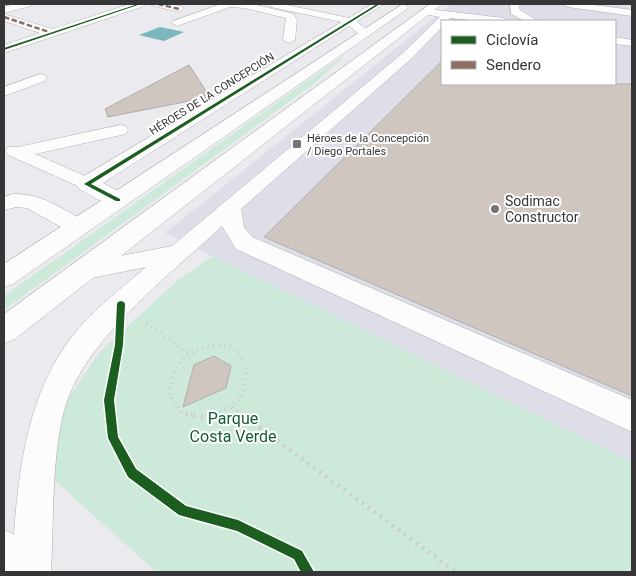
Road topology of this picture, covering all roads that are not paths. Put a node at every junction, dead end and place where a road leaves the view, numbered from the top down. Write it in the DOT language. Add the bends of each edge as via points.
graph roads {
  1 [pos="27,4"];
  2 [pos="140,4"];
  3 [pos="158,4"];
  4 [pos="267,4"];
  5 [pos="380,4"];
  6 [pos="514,4"];
  7 [pos="568,4"];
  8 [pos="178,8"];
  9 [pos="425,8"];
  10 [pos="4,10"];
  11 [pos="632,13"];
  12 [pos="4,17"];
  13 [pos="483,18"];
  14 [pos="292,19"];
  15 [pos="466,20"];
  16 [pos="497,20"];
  17 [pos="531,20"];
  18 [pos="177,23"];
  19 [pos="52,33"];
  20 [pos="357,33"];
  21 [pos="616,35"];
  22 [pos="632,37"];
  23 [pos="288,40"];
  24 [pos="616,41"];
  25 [pos="632,43"];
  26 [pos="4,49"];
  27 [pos="40,78"];
  28 [pos="336,79"];
  29 [pos="4,92"];
  30 [pos="342,111"];
  31 [pos="120,130"];
  32 [pos="11,149"];
  33 [pos="87,184"];
  34 [pos="118,200"];
  35 [pos="4,204"];
  36 [pos="231,207"];
  37 [pos="78,227"];
  38 [pos="178,252"];
  39 [pos="82,271"];
  40 [pos="4,277"];
  41 [pos="4,330"];
  42 [pos="632,416"];
  43 [pos="4,551"];
  44 [pos="24,572"];
  45 [pos="31,572"];
  1 -- 10 [label="main road"];
  2 -- 19 [label="main road"];
  3 -- 8 [label="main road"];
  4 -- 20 [label="lane"];
  5 -- 20 [label="main road, HÉROES DE LA CONCEPCIÓN"];
  6 -- 13 [label="lane" via="501,13"];
  6 -- 17 [label="lane" via="514,12"];
  7 -- 11 [label="lane"];
  9 -- 13 [label="lane"];
  9 -- 15 [label="lane"];
  9 -- 20 [label="main road, HÉROES DE LA CONCEPCIÓN"];
  9 -- 30 [label="lane" via="408,56"];
  12 -- 19 [label="main road"];
  13 -- 16 [label="lane"];
  14 -- 18 [label="lane" via="286,14 229,4"];
  14 -- 20 [label="lane"];
  14 -- 23 [label="lane"];
  19 -- 26 [label="main road"];
  20 -- 28 [label="main road, HÉROES DE LA CONCEPCIÓN"];
  20 -- 33 [label="main road, HÉROES DE LA CONCEPCIÓN"];
  20 -- 34 [label="main road, HÉROES DE LA CONCEPCIÓN"];
  21 -- 22 [label="lane"];
  24 -- 25 [label="lane"];
  27 -- 29 [label="lane"];
  28 -- 30 [label="lane"];
  28 -- 39 [label="main road, HÉROES DE LA CONCEPCIÓN"];
  30 -- 36 [label="lane"];
  31 -- 32 [label="lane"];
  32 -- 33 [label="lane"];
  33 -- 34 [label="main road"];
  34 -- 37 [label="main road, HÉROES DE LA CONCEPCIÓN"];
  35 -- 37 [label="lane" via="19,199 29,200"];
  36 -- 38 [label="lane"];
  36 -- 42 [label="lane" via="231,222 244,243"];
  37 -- 40 [label="main road, HÉROES DE LA CONCEPCIÓN"];
  38 -- 39 [label="lane"];
  38 -- 45 [label="lane" via="84,342 52,400 39,467"];
  39 -- 41 [label="main road, HÉROES DE LA CONCEPCIÓN"];
  43 -- 44 [label="main road"];
}
